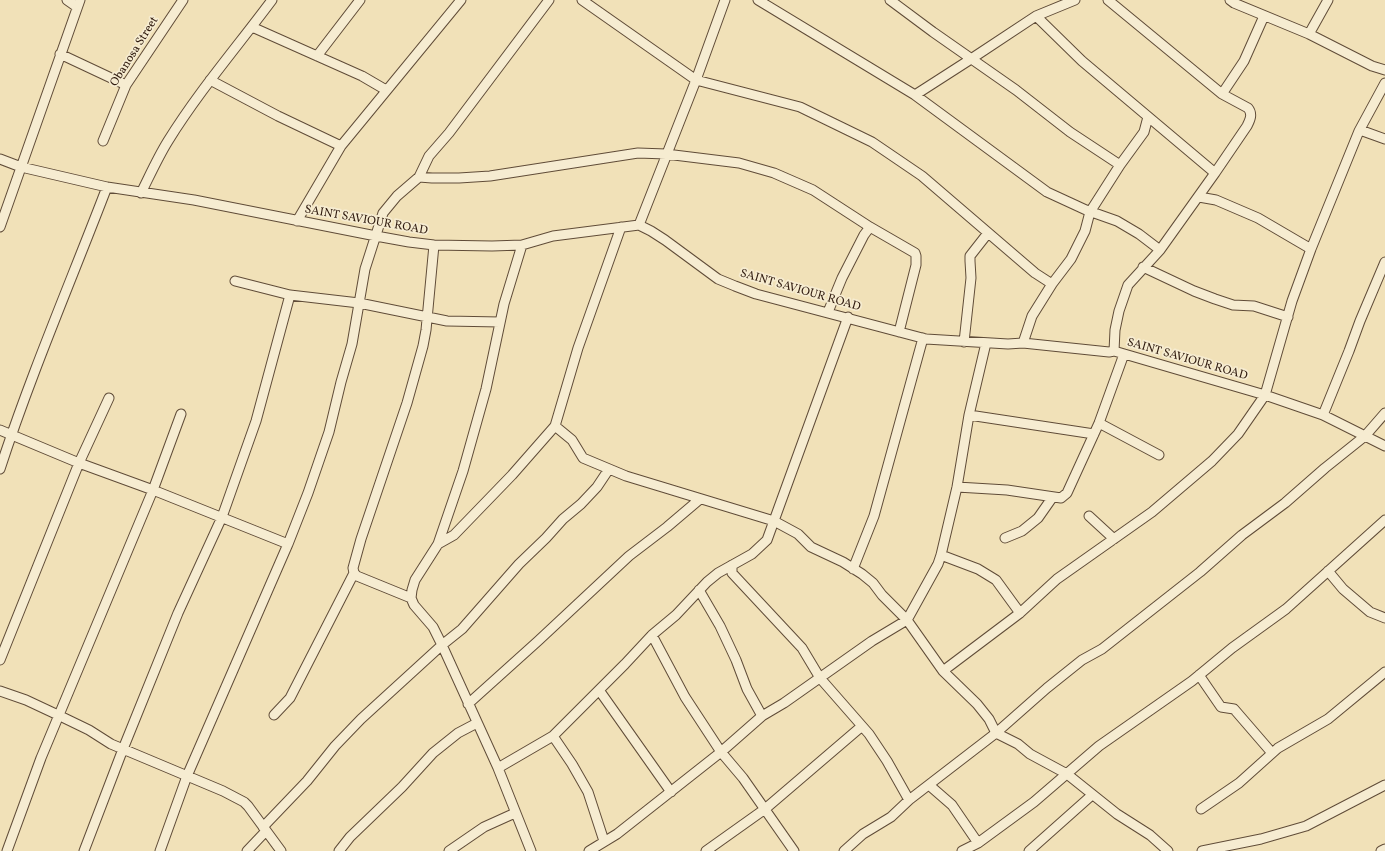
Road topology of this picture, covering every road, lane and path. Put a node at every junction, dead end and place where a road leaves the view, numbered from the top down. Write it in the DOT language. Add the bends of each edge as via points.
graph roads {
  1 [pos="67,0"];
  2 [pos="183,0"];
  3 [pos="272,0"];
  4 [pos="360,0"];
  5 [pos="461,0"];
  6 [pos="549,0"];
  7 [pos="582,0"];
  8 [pos="758,0"];
  9 [pos="890,0"];
  10 [pos="1074,0"];
  11 [pos="1108,0"];
  12 [pos="1328,0"];
  13 [pos="1233,1"];
  14 [pos="721,2"];
  15 [pos="78,4"];
  16 [pos="1036,16"];
  17 [pos="1264,16"];
  18 [pos="252,27"];
  19 [pos="1309,34"];
  20 [pos="60,54"];
  21 [pos="317,56"];
  22 [pos="971,59"];
  23 [pos="1385,70"];
  24 [pos="210,80"];
  25 [pos="696,80"];
  26 [pos="1385,82"];
  27 [pos="126,85"];
  28 [pos="386,90"];
  29 [pos="1222,94"];
  30 [pos="915,95"];
  31 [pos="1148,117"];
  32 [pos="1360,130"];
  33 [pos="1385,139"];
  34 [pos="103,141"];
  35 [pos="341,146"];
  36 [pos="666,154"];
  37 [pos="0,159"];
  38 [pos="1120,165"];
  39 [pos="21,167"];
  40 [pos="1215,173"];
  41 [pos="419,176"];
  42 [pos="107,187"];
  43 [pos="141,193"];
  44 [pos="1198,197"];
  45 [pos="1090,212"];
  46 [pos="297,221"];
  47 [pos="639,226"];
  48 [pos="621,227"];
  49 [pos="870,227"];
  50 [pos="0,228"];
  51 [pos="988,233"];
  52 [pos="376,236"];
  53 [pos="434,245"];
  54 [pos="522,245"];
  55 [pos="1311,249"];
  56 [pos="1160,250"];
  57 [pos="1385,262"];
  58 [pos="1143,268"];
  59 [pos="235,281"];
  60 [pos="1052,284"];
  61 [pos="290,295"];
  62 [pos="359,303"];
  63 [pos="828,312"];
  64 [pos="1288,316"];
  65 [pos="848,317"];
  66 [pos="427,318"];
  67 [pos="500,322"];
  68 [pos="899,332"];
  69 [pos="923,338"];
  70 [pos="964,342"];
  71 [pos="986,343"];
  72 [pos="1023,344"];
  73 [pos="1114,351"];
  74 [pos="1124,354"];
  75 [pos="1265,395"];
  76 [pos="109,398"];
  77 [pos="1385,413"];
  78 [pos="181,414"];
  79 [pos="969,414"];
  80 [pos="1323,415"];
  81 [pos="1099,423"];
  82 [pos="555,426"];
  83 [pos="0,430"];
  84 [pos="1094,434"];
  85 [pos="11,435"];
  86 [pos="1365,436"];
  87 [pos="1385,446"];
  88 [pos="1159,455"];
  89 [pos="79,464"];
  90 [pos="0,469"];
  91 [pos="609,469"];
  92 [pos="957,487"];
  93 [pos="153,490"];
  94 [pos="1052,498"];
  95 [pos="700,499"];
  96 [pos="222,516"];
  97 [pos="1089,516"];
  98 [pos="774,520"];
  99 [pos="1385,520"];
  100 [pos="1381,528"];
  101 [pos="1005,538"];
  102 [pos="1114,539"];
  103 [pos="288,544"];
  104 [pos="438,544"];
  105 [pos="941,555"];
  106 [pos="732,565"];
  107 [pos="853,568"];
  108 [pos="1328,571"];
  109 [pos="354,573"];
  110 [pos="699,590"];
  111 [pos="411,598"];
  112 [pos="1020,613"];
  113 [pos="1385,618"];
  114 [pos="907,620"];
  115 [pos="652,635"];
  116 [pos="442,645"];
  117 [pos="0,660"];
  118 [pos="943,671"];
  119 [pos="1385,672"];
  120 [pos="1199,675"];
  121 [pos="820,678"];
  122 [pos="599,690"];
  123 [pos="0,691"];
  124 [pos="468,704"];
  125 [pos="58,715"];
  126 [pos="274,715"];
  127 [pos="762,716"];
  128 [pos="477,723"];
  129 [pos="862,726"];
  130 [pos="996,734"];
  131 [pos="553,736"];
  132 [pos="123,749"];
  133 [pos="721,752"];
  134 [pos="1272,753"];
  135 [pos="498,768"];
  136 [pos="1067,774"];
  137 [pos="187,776"];
  138 [pos="1385,785"];
  139 [pos="929,786"];
  140 [pos="670,792"];
  141 [pos="1092,795"];
  142 [pos="909,800"];
  143 [pos="765,809"];
  144 [pos="1201,809"];
  145 [pos="515,813"];
  146 [pos="265,829"];
  147 [pos="604,841"];
  148 [pos="978,843"];
  149 [pos="1223,849"];
  150 [pos="1385,850"];
  151 [pos="7,851"];
  152 [pos="84,851"];
  153 [pos="160,851"];
  154 [pos="247,851"];
  155 [pos="281,851"];
  156 [pos="339,851"];
  157 [pos="449,851"];
  158 [pos="531,851"];
  159 [pos="589,851"];
  160 [pos="706,851"];
  161 [pos="794,851"];
  162 [pos="844,851"];
  163 [pos="962,851"];
  164 [pos="1029,851"];
  165 [pos="1168,851"];
  166 [pos="1202,851"];
  167 [pos="1381,851"];
  1 -- 15 [label="street"];
  2 -- 27 [label="street, Obanosa Street"];
  3 -- 18 [label="street"];
  4 -- 21 [label="street"];
  5 -- 28 [label="street"];
  6 -- 41 [label="street" via="429,156"];
  7 -- 25 [label="street"];
  8 -- 30 [label="street"];
  9 -- 22 [label="street"];
  10 -- 16 [label="street"];
  11 -- 29 [label="street"];
  12 -- 19 [label="street"];
  13 -- 17 [label="street"];
  14 -- 25 [label="street"];
  15 -- 20 [label="street"];
  16 -- 22 [label="street"];
  16 -- 31 [label="street" via="1082,61"];
  17 -- 19 [label="street"];
  17 -- 29 [label="street" via="1244,61"];
  18 -- 21 [label="street"];
  18 -- 24 [label="street"];
  19 -- 23 [label="street"];
  20 -- 27 [label="street"];
  20 -- 39 [label="street"];
  21 -- 28 [label="street"];
  22 -- 30 [label="street"];
  22 -- 38 [label="street" via="1070,132"];
  24 -- 35 [label="street"];
  24 -- 43 [label="street" via="168,142"];
  25 -- 36 [label="street"];
  25 -- 51 [label="street" via="800,107 872,142 922,176"];
  26 -- 32 [label="street"];
  27 -- 34 [label="street, Obanosa Street"];
  28 -- 35 [label="street"];
  29 -- 40 [label="street" via="1248,108 1251,114 1247,126"];
  30 -- 45 [label="street" via="1047,192"];
  31 -- 38 [label="street" via="1144,132"];
  31 -- 40 [label="street"];
  32 -- 33 [label="street"];
  32 -- 55 [label="street"];
  35 -- 46 [label="street"];
  36 -- 41 [label="street" via="638,153 490,176"];
  36 -- 47 [label="street"];
  36 -- 49 [label="street" via="739,163 774,173 813,190"];
  37 -- 39 [label="street, SAINT SAVIOUR ROAD"];
  38 -- 45 [label="street"];
  39 -- 42 [label="street, SAINT SAVIOUR ROAD"];
  39 -- 50 [label="street"];
  40 -- 44 [label="street"];
  41 -- 52 [label="street" via="383,213"];
  42 -- 43 [label="street, SAINT SAVIOUR ROAD"];
  42 -- 85 [label="street"];
  43 -- 46 [label="street, SAINT SAVIOUR ROAD" via="194,200"];
  44 -- 55 [label="street" via="1216,200 1258,218"];
  44 -- 56 [label="street"];
  45 -- 56 [label="street" via="1117,221"];
  45 -- 60 [label="street" via="1085,231 1071,259"];
  46 -- 52 [label="street, SAINT SAVIOUR ROAD"];
  47 -- 48 [label="street, SAINT SAVIOUR ROAD"];
  47 -- 63 [label="street, SAINT SAVIOUR ROAD" via="651,231 729,284 756,294"];
  48 -- 54 [label="street, SAINT SAVIOUR ROAD" via="553,236"];
  48 -- 82 [label="street" via="578,348"];
  49 -- 63 [label="street" via="842,278"];
  49 -- 68 [label="street" via="915,253 916,256"];
  51 -- 60 [label="street" via="1034,273"];
  51 -- 70 [label="street" via="970,256 971,278"];
  52 -- 53 [label="street, SAINT SAVIOUR ROAD"];
  52 -- 62 [label="street" via="365,269"];
  53 -- 54 [label="street, SAINT SAVIOUR ROAD"];
  53 -- 66 [label="street"];
  54 -- 67 [label="street"];
  55 -- 64 [label="street"];
  56 -- 58 [label="street"];
  57 -- 80 [label="street"];
  58 -- 64 [label="street" via="1215,299 1254,306"];
  58 -- 73 [label="street" via="1128,285 1117,317"];
  59 -- 61 [label="street"];
  60 -- 72 [label="street" via="1032,316"];
  61 -- 62 [label="street"];
  61 -- 96 [label="street" via="256,421"];
  62 -- 66 [label="street"];
  62 -- 103 [label="street" via="352,344 340,382 329,432"];
  63 -- 65 [label="street, SAINT SAVIOUR ROAD"];
  64 -- 75 [label="street"];
  65 -- 68 [label="street, SAINT SAVIOUR ROAD"];
  65 -- 98 [label="street"];
  66 -- 67 [label="street" via="461,322"];
  66 -- 109 [label="street" via="416,373 361,539"];
  67 -- 104 [label="street" via="482,404"];
  68 -- 69 [label="street, SAINT SAVIOUR ROAD"];
  69 -- 70 [label="street, SAINT SAVIOUR ROAD"];
  69 -- 107 [label="street" via="874,516"];
  70 -- 71 [label="street, SAINT SAVIOUR ROAD"];
  71 -- 72 [label="street, SAINT SAVIOUR ROAD"];
  71 -- 79 [label="street"];
  72 -- 73 [label="street, SAINT SAVIOUR ROAD"];
  73 -- 74 [label="street, SAINT SAVIOUR ROAD"];
  74 -- 75 [label="street, SAINT SAVIOUR ROAD"];
  74 -- 81 [label="street"];
  75 -- 80 [label="street, SAINT SAVIOUR ROAD"];
  75 -- 102 [label="street" via="1238,434 1212,460 1152,512"];
  76 -- 89 [label="street"];
  77 -- 86 [label="street"];
  78 -- 93 [label="street"];
  79 -- 84 [label="street"];
  79 -- 92 [label="street"];
  80 -- 86 [label="street, SAINT SAVIOUR ROAD"];
  81 -- 84 [label="street"];
  81 -- 88 [label="street"];
  82 -- 91 [label="street" via="572,440 583,458"];
  82 -- 104 [label="street" via="454,535"];
  83 -- 85 [label="street"];
  84 -- 94 [label="street" via="1067,493 1062,498"];
  85 -- 89 [label="street"];
  85 -- 90 [label="street"];
  86 -- 87 [label="street, SAINT SAVIOUR ROAD"];
  86 -- 130 [label="street" via="1102,649 1082,660 1047,688"];
  89 -- 93 [label="street"];
  89 -- 117 [label="street"];
  91 -- 95 [label="street"];
  91 -- 116 [label="street" via="581,504 518,564 462,629"];
  92 -- 94 [label="street" via="1007,490"];
  92 -- 105 [label="street"];
  93 -- 96 [label="street"];
  93 -- 125 [label="street"];
  94 -- 101 [label="street" via="1038,518 1022,531"];
  95 -- 98 [label="street"];
  95 -- 124 [label="street" via="629,556"];
  96 -- 103 [label="street"];
  96 -- 132 [label="street" via="178,613"];
  97 -- 102 [label="street"];
  98 -- 106 [label="street" via="767,540 752,554"];
  98 -- 107 [label="street" via="798,534 811,547"];
  99 -- 100 [label="street"];
  100 -- 108 [label="street"];
  102 -- 112 [label="street" via="1057,579"];
  103 -- 137 [label="street"];
  104 -- 111 [label="street" via="415,580"];
  105 -- 112 [label="street" via="996,580"];
  105 -- 114 [label="street"];
  106 -- 110 [label="street" via="718,573"];
  106 -- 121 [label="street" via="732,573 802,648"];
  107 -- 114 [label="street" via="873,583"];
  108 -- 113 [label="street" via="1343,589 1370,612"];
  108 -- 120 [label="street" via="1286,609"];
  109 -- 111 [label="street"];
  109 -- 126 [label="street" via="290,698"];
  110 -- 115 [label="street" via="676,615"];
  110 -- 127 [label="street" via="720,626"];
  111 -- 116 [label="street" via="433,627"];
  112 -- 118 [label="street"];
  114 -- 118 [label="street"];
  114 -- 121 [label="street"];
  115 -- 122 [label="street"];
  115 -- 133 [label="street" via="685,697"];
  116 -- 124 [label="street"];
  116 -- 146 [label="street" via="335,746"];
  118 -- 130 [label="street" via="977,704"];
  119 -- 134 [label="street" via="1328,719"];
  120 -- 134 [label="street" via="1221,706 1234,709"];
  120 -- 136 [label="street" via="1099,746"];
  121 -- 127 [label="street"];
  121 -- 129 [label="street"];
  122 -- 131 [label="street"];
  122 -- 140 [label="street"];
  123 -- 125 [label="street"];
  124 -- 128 [label="street"];
  125 -- 132 [label="street"];
  125 -- 151 [label="street"];
  127 -- 133 [label="street"];
  128 -- 135 [label="street"];
  128 -- 156 [label="street" via="458,733 433,754"];
  129 -- 142 [label="street" via="887,761"];
  129 -- 143 [label="street"];
  130 -- 136 [label="street" via="1018,744 1030,754"];
  130 -- 139 [label="street"];
  131 -- 135 [label="street"];
  131 -- 147 [label="street" via="588,792"];
  132 -- 137 [label="street"];
  132 -- 152 [label="street"];
  133 -- 140 [label="street"];
  133 -- 143 [label="street"];
  134 -- 144 [label="street" via="1239,783"];
  135 -- 145 [label="street"];
  136 -- 141 [label="street"];
  136 -- 148 [label="street"];
  137 -- 146 [label="street" via="244,802"];
  137 -- 153 [label="street"];
  138 -- 149 [label="street" via="1306,826"];
  139 -- 142 [label="street"];
  139 -- 148 [label="street" via="952,805"];
  140 -- 147 [label="street" via="617,834"];
  141 -- 164 [label="street"];
  141 -- 165 [label="street" via="1150,835"];
  142 -- 162 [label="street" via="891,817 863,834"];
  143 -- 160 [label="street"];
  143 -- 161 [label="street"];
  145 -- 157 [label="street" via="484,827"];
  145 -- 158 [label="street"];
  146 -- 154 [label="street"];
  146 -- 155 [label="street"];
  147 -- 159 [label="street"];
  148 -- 163 [label="street"];
  149 -- 166 [label="street"];
  150 -- 167 [label="street"];
}
